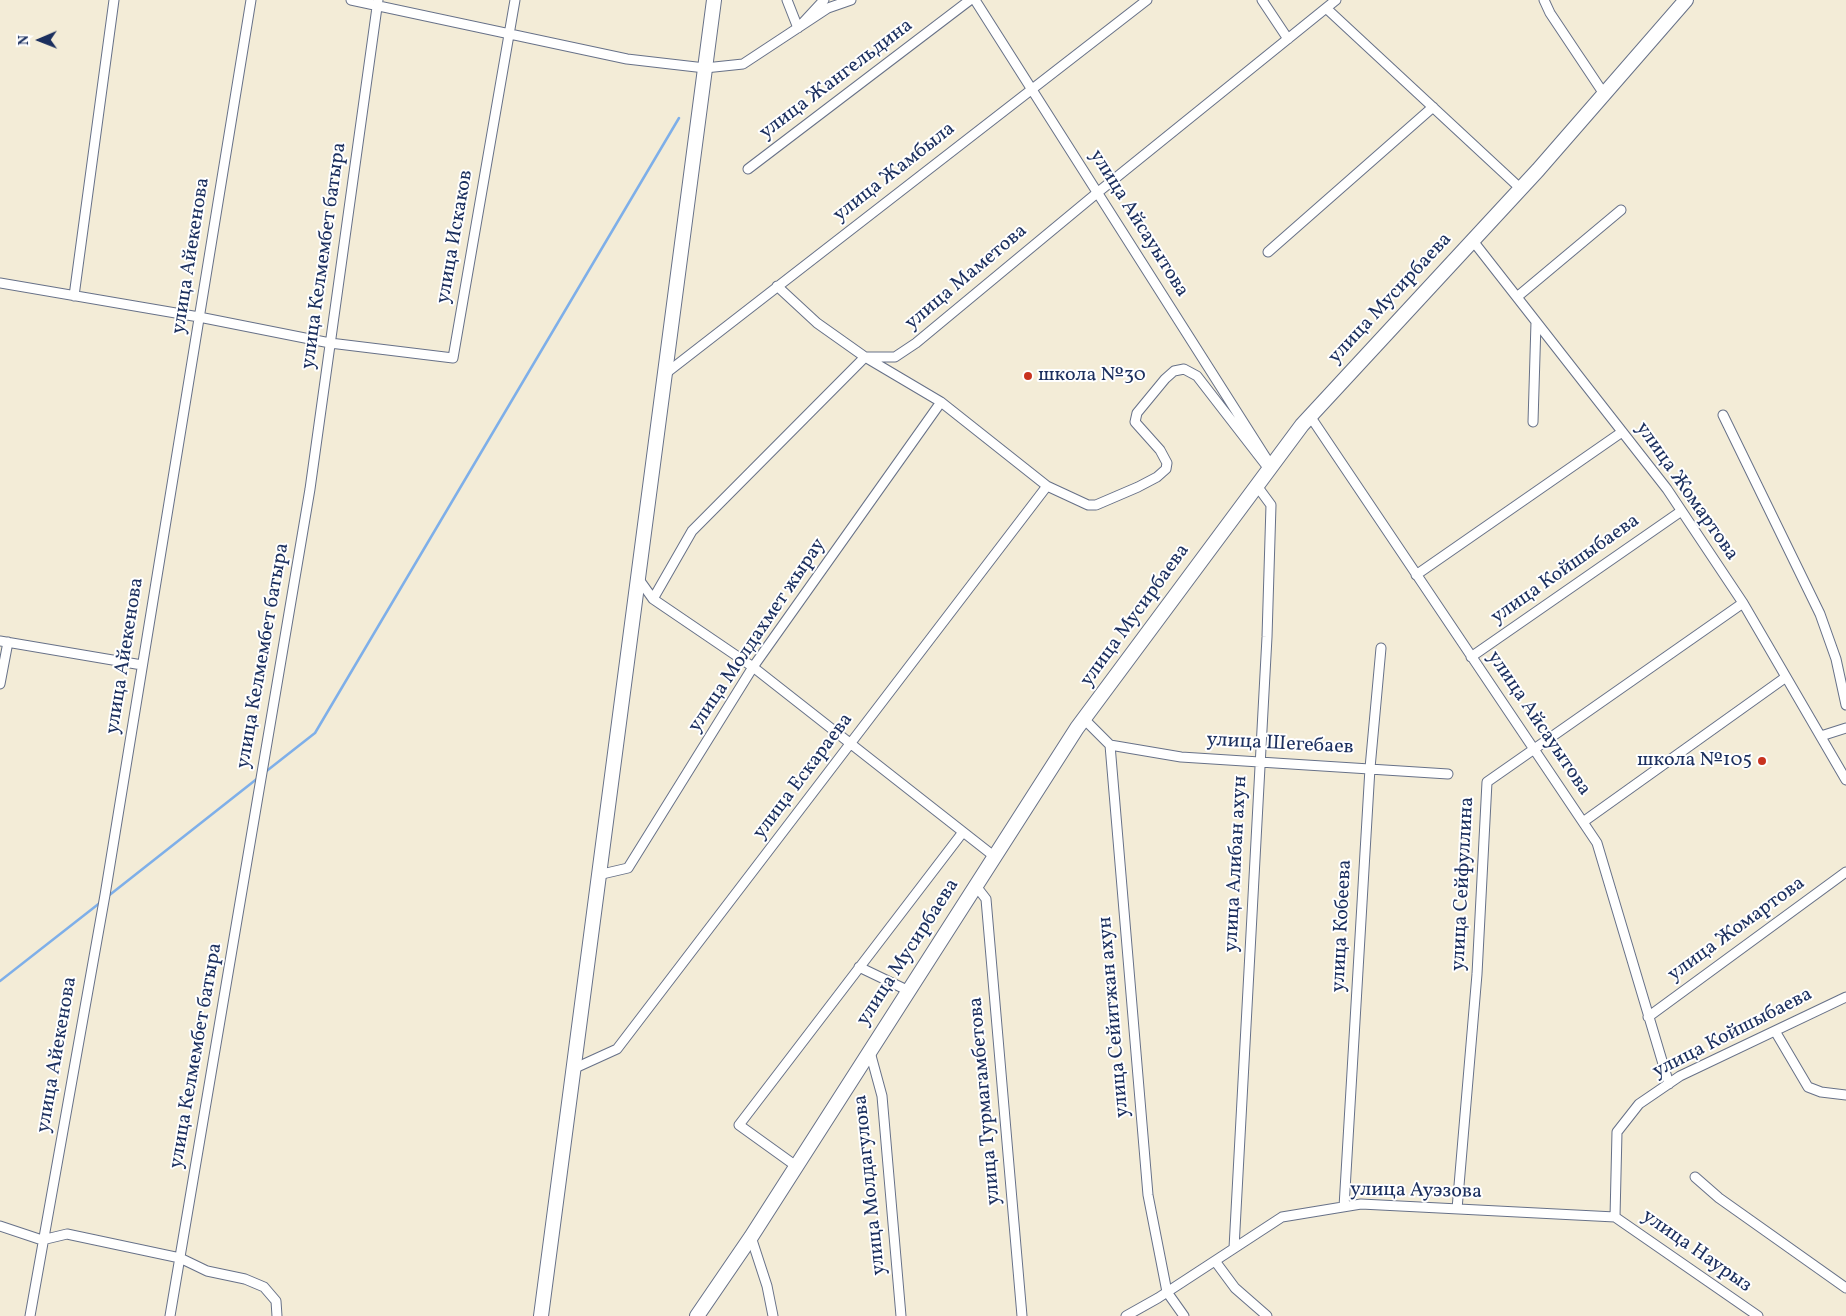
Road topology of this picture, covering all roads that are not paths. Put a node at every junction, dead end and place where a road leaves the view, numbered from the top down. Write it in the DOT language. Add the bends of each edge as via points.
graph roads {
  1 [pos="114,0"];
  2 [pos="251,0"];
  3 [pos="351,0"];
  4 [pos="515,0"];
  5 [pos="714,0"];
  6 [pos="787,0"];
  7 [pos="824,0"];
  8 [pos="851,0"];
  9 [pos="970,0"];
  10 [pos="975,0"];
  11 [pos="1147,0"];
  12 [pos="1262,0"];
  13 [pos="1336,0"];
  14 [pos="1544,0"];
  15 [pos="1686,0"];
  16 [pos="377,3"];
  17 [pos="1326,8"];
  18 [pos="798,28"];
  19 [pos="509,34"];
  20 [pos="1288,39"];
  21 [pos="705,68"];
  22 [pos="1032,90"];
  23 [pos="1604,94"];
  24 [pos="1433,107"];
  25 [pos="748,169"];
  26 [pos="1521,189"];
  27 [pos="1097,193"];
  28 [pos="1621,210"];
  29 [pos="1473,241"];
  30 [pos="1268,252"];
  31 [pos="0,283"];
  32 [pos="777,286"];
  33 [pos="74,296"];
  34 [pos="1517,297"];
  35 [pos="199,317"];
  36 [pos="1536,322"];
  37 [pos="330,343"];
  38 [pos="865,357"];
  39 [pos="665,374"];
  40 [pos="941,402"];
  41 [pos="1723,415"];
  42 [pos="1310,416"];
  43 [pos="1533,422"];
  44 [pos="1622,432"];
  45 [pos="1270,468"];
  46 [pos="1047,486"];
  47 [pos="1257,486"];
  48 [pos="1680,512"];
  49 [pos="1416,575"];
  50 [pos="637,576"];
  51 [pos="653,599"];
  52 [pos="1743,603"];
  53 [pos="4,641"];
  54 [pos="1381,648"];
  55 [pos="1471,657"];
  56 [pos="142,665"];
  57 [pos="753,667"];
  58 [pos="1786,677"];
  59 [pos="0,684"];
  60 [pos="1846,705"];
  61 [pos="1084,719"];
  62 [pos="1846,728"];
  63 [pos="1821,736"];
  64 [pos="851,744"];
  65 [pos="1110,746"];
  66 [pos="1533,750"];
  67 [pos="1260,761"];
  68 [pos="1370,768"];
  69 [pos="1448,774"];
  70 [pos="1846,780"];
  71 [pos="1583,822"];
  72 [pos="963,832"];
  73 [pos="995,857"];
  74 [pos="1846,872"];
  75 [pos="598,875"];
  76 [pos="976,886"];
  77 [pos="859,967"];
  78 [pos="909,991"];
  79 [pos="1846,997"];
  80 [pos="1648,1017"];
  81 [pos="1775,1031"];
  82 [pos="870,1052"];
  83 [pos="573,1069"];
  84 [pos="1669,1084"];
  85 [pos="1846,1096"];
  86 [pos="796,1166"];
  87 [pos="1695,1177"];
  88 [pos="1344,1207"];
  89 [pos="1457,1209"];
  90 [pos="1615,1217"];
  91 [pos="0,1226"];
  92 [pos="751,1236"];
  93 [pos="42,1240"];
  94 [pos="1234,1248"];
  95 [pos="180,1258"];
  96 [pos="1215,1261"];
  97 [pos="1846,1288"];
  98 [pos="1168,1292"];
  99 [pos="30,1316"];
  100 [pos="170,1316"];
  101 [pos="277,1316"];
  102 [pos="541,1316"];
  103 [pos="697,1316"];
  104 [pos="772,1316"];
  105 [pos="902,1316"];
  106 [pos="1022,1316"];
  107 [pos="1126,1316"];
  108 [pos="1184,1316"];
  109 [pos="1267,1316"];
  110 [pos="1758,1316"];
  1 -- 33 [label="street"];
  2 -- 35 [label="street, улица Айекенова"];
  3 -- 16 [label="street"];
  4 -- 19 [label="street, улица Искаков"];
  5 -- 21 [label="street"];
  6 -- 18 [label="street"];
  7 -- 18 [label="street"];
  8 -- 18 [label="street" via="828,8"];
  9 -- 25 [label="street, улица Жангельдина"];
  10 -- 22 [label="street, улица Айсауытова"];
  11 -- 22 [label="street, улица Жамбыла"];
  12 -- 20 [label="street"];
  13 -- 17 [label="street, улица Маметова"];
  14 -- 23 [label="street"];
  15 -- 23 [label="street, улица Мусирбаева"];
  16 -- 19 [label="street"];
  16 -- 37 [label="street, улица Келмембет батыра"];
  17 -- 20 [label="street, улица Маметова"];
  17 -- 24 [label="street"];
  18 -- 21 [label="street" via="744,64"];
  19 -- 21 [label="street" via="627,59"];
  19 -- 37 [label="street, улица Искаков" via="453,358"];
  20 -- 27 [label="street, улица Маметова"];
  21 -- 39 [label="street"];
  22 -- 27 [label="street, улица Айсауытова"];
  22 -- 32 [label="street, улица Жамбыла"];
  23 -- 26 [label="street, улица Мусирбаева"];
  24 -- 26 [label="street"];
  24 -- 30 [label="street"];
  26 -- 29 [label="street, улица Мусирбаева"];
  27 -- 38 [label="street, улица Маметова" via="916,343 895,357"];
  27 -- 45 [label="street, улица Айсауытова"];
  28 -- 34 [label="street"];
  29 -- 34 [label="street, улица Жомартова"];
  29 -- 42 [label="street, улица Мусирбаева"];
  31 -- 33 [label="street"];
  32 -- 38 [label="street" via="817,323"];
  32 -- 39 [label="street, улица Жамбыла"];
  33 -- 35 [label="street"];
  34 -- 36 [label="street, улица Жомартова"];
  35 -- 37 [label="street"];
  35 -- 56 [label="street, улица Айекенова"];
  36 -- 43 [label="street"];
  36 -- 44 [label="street, улица Жомартова"];
  37 -- 95 [label="street, улица Келмембет батыра" via="310,490"];
  38 -- 40 [label="street"];
  38 -- 51 [label="street" via="692,530"];
  39 -- 50 [label="street"];
  40 -- 46 [label="street"];
  40 -- 57 [label="street, улица Молдахмет жырау"];
  41 -- 60 [label="street" via="1820,614 1836,659"];
  42 -- 45 [label="street, улица Мусирбаева"];
  42 -- 49 [label="street, улица Айсауытова"];
  44 -- 48 [label="street, улица Жомартова"];
  44 -- 49 [label="street"];
  45 -- 46 [label="street" via="1197,376 1184,369 1174,371 1165,379 1137,413 1135,422 1167,463 1166,469 1157,477 1096,505 1088,505"];
  45 -- 47 [label="street, улица Мусирбаева"];
  46 -- 64 [label="street, улица Ескараева"];
  47 -- 61 [label="street, улица Мусирбаева"];
  47 -- 67 [label="street, улица Алибан ахун" via="1271,505"];
  48 -- 52 [label="street, улица Жомартова"];
  48 -- 55 [label="street, улица Койшыбаева"];
  49 -- 55 [label="street, улица Айсауытова"];
  50 -- 51 [label="street"];
  50 -- 75 [label="street"];
  51 -- 57 [label="street"];
  52 -- 58 [label="street, улица Жомартова"];
  52 -- 66 [label="street, улица Сейфуллина"];
  53 -- 56 [label="street"];
  53 -- 59 [label="street"];
  54 -- 68 [label="street, улица Кобеева"];
  55 -- 66 [label="street, улица Айсауытова"];
  56 -- 93 [label="street, улица Айекенова" via="105,895"];
  57 -- 64 [label="street"];
  57 -- 75 [label="street, улица Молдахмет жырау" via="628,868"];
  58 -- 63 [label="street, улица Жомартова"];
  58 -- 71 [label="street"];
  61 -- 65 [label="street"];
  61 -- 73 [label="street, улица Мусирбаева"];
  62 -- 63 [label="street"];
  63 -- 70 [label="street, улица Жомартова"];
  64 -- 72 [label="street"];
  64 -- 83 [label="street, улица Ескараева" via="617,1049"];
  65 -- 67 [label="street, улица Шегебаев" via="1181,757"];
  65 -- 98 [label="street, улица Сейитжан ахун" via="1148,1196"];
  66 -- 71 [label="street, улица Айсауытова"];
  66 -- 89 [label="street, улица Сейфуллина" via="1487,782 1477,974"];
  67 -- 68 [label="street, улица Шегебаев"];
  67 -- 94 [label="street, улица Алибан ахун"];
  68 -- 69 [label="street, улица Шегебаев"];
  68 -- 88 [label="street, улица Кобеева"];
  71 -- 80 [label="street, улица Айсауытова" via="1597,843"];
  72 -- 73 [label="street"];
  72 -- 77 [label="street"];
  73 -- 76 [label="street, улица Мусирбаева"];
  74 -- 80 [label="street, улица Жомартова"];
  75 -- 83 [label="street"];
  76 -- 78 [label="street, улица Мусирбаева"];
  76 -- 106 [label="street, улица Турмагамбетова" via="986,899"];
  77 -- 78 [label="street"];
  77 -- 86 [label="street" via="739,1125"];
  78 -- 82 [label="street, улица Мусирбаева"];
  79 -- 81 [label="street, улица Койшыбаева"];
  80 -- 84 [label="street, улица Айсауытова"];
  81 -- 84 [label="street, улица Койшыбаева"];
  81 -- 85 [label="street" via="1808,1087"];
  82 -- 86 [label="street, улица Мусирбаева"];
  82 -- 105 [label="street, улица Молдагулова" via="882,1096"];
  83 -- 102 [label="street"];
  84 -- 90 [label="street, улица Койшыбаева" via="1639,1104 1617,1132"];
  86 -- 92 [label="street, улица Мусирбаева"];
  87 -- 97 [label="street" via="1719,1198"];
  88 -- 89 [label="street, улица Ауэзова" via="1361,1204"];
  88 -- 94 [label="street, улица Ауэзова" via="1282,1216"];
  89 -- 90 [label="street, улица Ауэзова"];
  90 -- 110 [label="street, улица Наурыз"];
  91 -- 93 [label="street"];
  92 -- 103 [label="street, улица Мусирбаева"];
  92 -- 104 [label="street" via="767,1286"];
  93 -- 95 [label="street" via="67,1234"];
  93 -- 99 [label="street, улица Айекенова"];
  94 -- 96 [label="street, улица Ауэзова"];
  95 -- 100 [label="street, улица Келмембет батыра"];
  95 -- 101 [label="street" via="207,1271 245,1279 264,1287 276,1301"];
  96 -- 98 [label="street, улица Ауэзова"];
  96 -- 109 [label="street" via="1236,1288"];
  98 -- 107 [label="street, улица Ауэзова"];
  98 -- 108 [label="street, улица Сейитжан ахун"];
}
